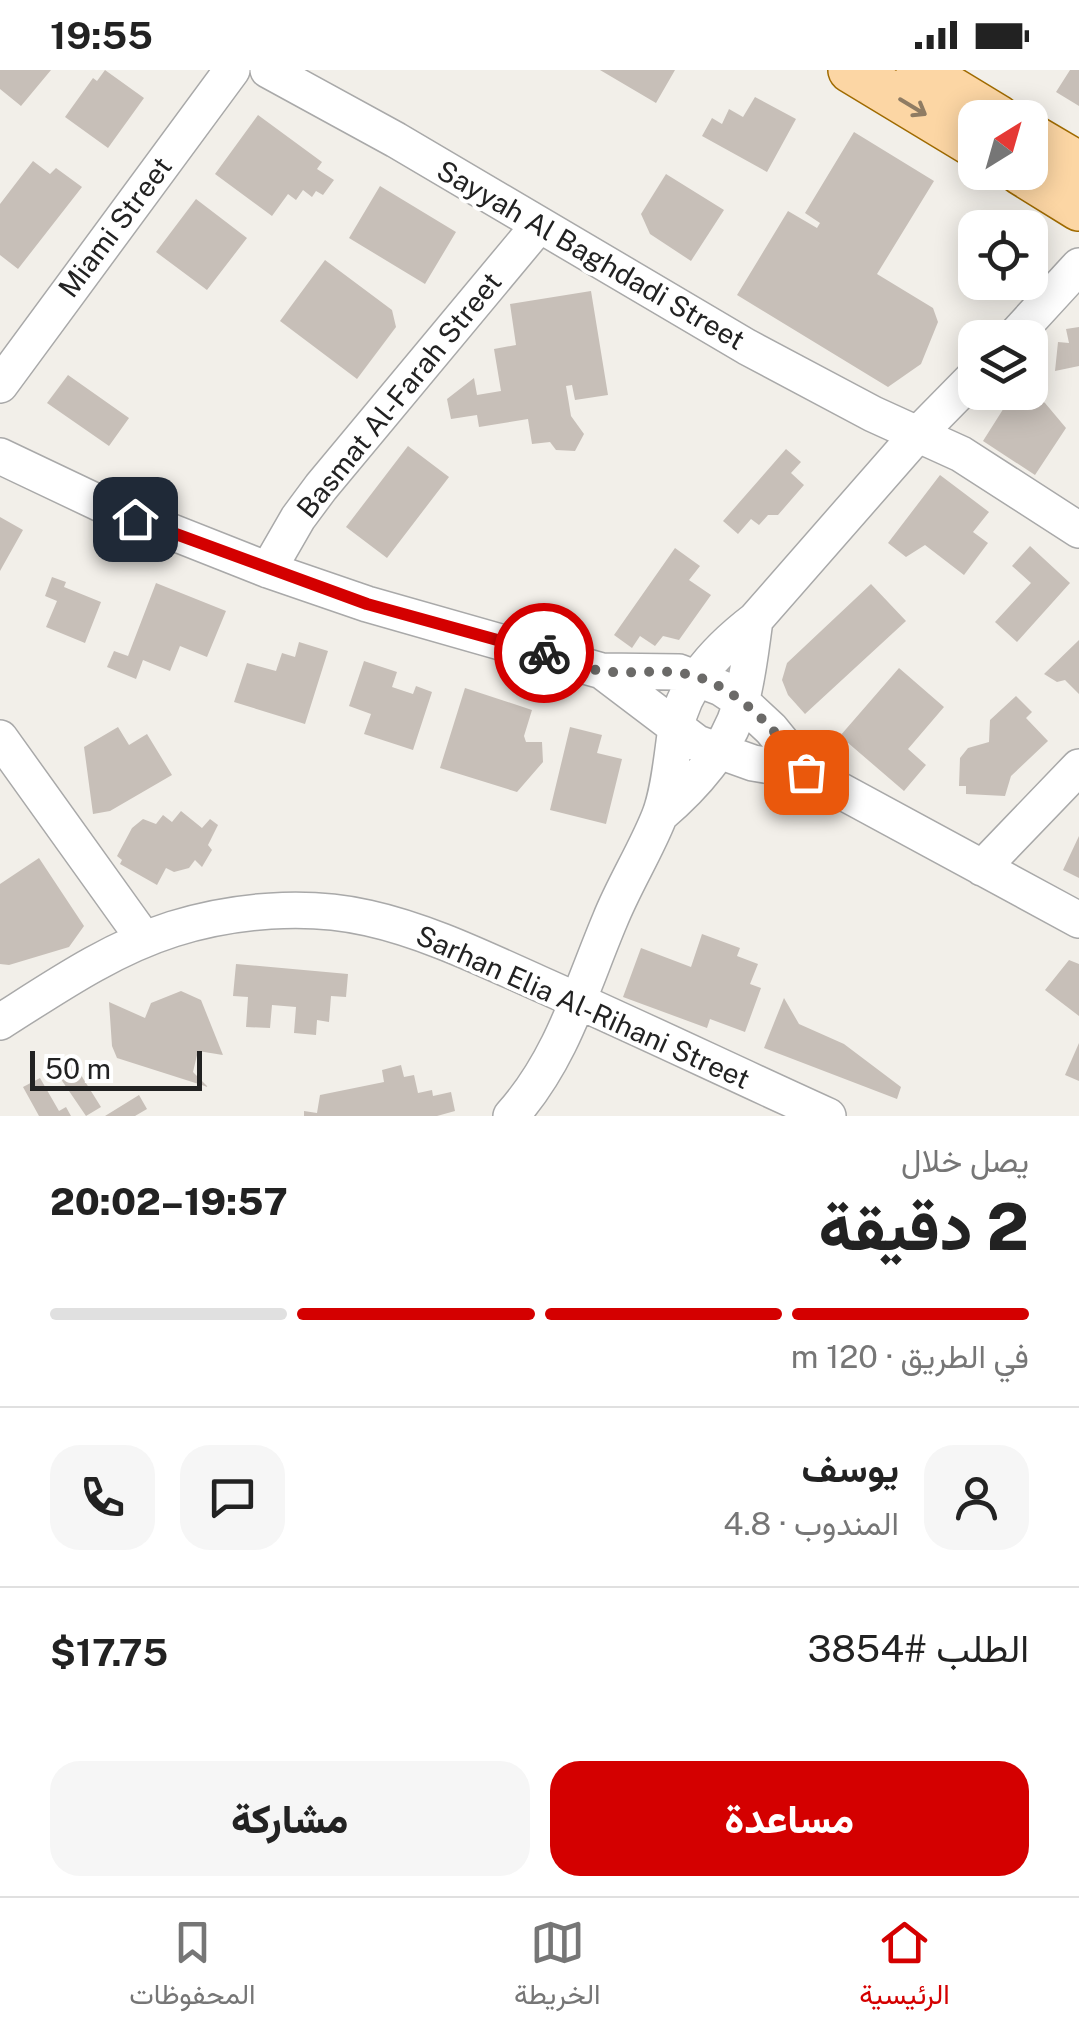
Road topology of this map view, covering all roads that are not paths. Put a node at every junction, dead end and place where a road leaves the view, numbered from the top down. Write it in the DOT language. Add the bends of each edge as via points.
graph roads {
  1 [pos="232,70"];
  2 [pos="268,70"];
  3 [pos="919,70"];
  4 [pos="859,72"];
  5 [pos="968,100"];
  6 [pos="958,133"];
  7 [pos="1048,147"];
  8 [pos="1079,165"];
  9 [pos="1048,189"];
  10 [pos="1079,208"];
  11 [pos="539,225"];
  12 [pos="1079,266"];
  13 [pos="1030,320"];
  14 [pos="0,385"];
  15 [pos="958,393"];
  16 [pos="917,435"];
  17 [pos="0,456"];
  18 [pos="1079,530"];
  19 [pos="268,570"];
  20 [pos="755,620"];
  21 [pos="602,671"];
  22 [pos="698,678"];
  23 [pos="742,702"];
  24 [pos="676,728"];
  25 [pos="0,738"];
  26 [pos="716,752"];
  27 [pos="1079,768"];
  28 [pos="806,772"];
  29 [pos="660,814"];
  30 [pos="982,868"];
  31 [pos="1079,920"];
  32 [pos="144,939"];
  33 [pos="579,1001"];
  34 [pos="0,1022"];
  35 [pos="512,1116"];
  36 [pos="828,1116"];
  1 -- 14 [label="street, Miami Street"];
  2 -- 11 [label="street, Sayyah Al Baghdadi Street"];
  3 -- 5 [label="main road"];
  4 -- 6 [label="main road, one-way"];
  7 -- 8 [label="main road"];
  9 -- 10 [label="main road"];
  11 -- 16 [label="street, Sayyah Al Baghdadi Street" via="747,347"];
  11 -- 19 [label="street, Basmat Al-Farah Street" via="321,487"];
  12 -- 13 [label="street"];
  15 -- 16 [label="street"];
  16 -- 18 [label="street, Sayyah Al Baghdadi Street" via="961,454"];
  16 -- 20 [label="street"];
  17 -- 19 [label="street"];
  19 -- 21 [label="street"];
  20 -- 22 [label="street"];
  20 -- 23 [label="street"];
  21 -- 22 [label="street"];
  21 -- 24 [label="street"];
  22 -- 23 [label="street"];
  22 -- 24 [label="street"];
  23 -- 26 [label="street"];
  23 -- 28 [label="street"];
  24 -- 26 [label="street"];
  24 -- 29 [label="street"];
  25 -- 32 [label="street"];
  26 -- 28 [label="street"];
  26 -- 29 [label="street"];
  27 -- 30 [label="street"];
  28 -- 30 [label="street"];
  29 -- 33 [label="street"];
  30 -- 31 [label="street"];
  32 -- 33 [label="street, Sarhan Elia Al-Rihani Street" via="237,916 336,913 408,930"];
  32 -- 34 [label="street, Sarhan Elia Al-Rihani Street"];
  33 -- 35 [label="street" via="551,1062"];
  33 -- 36 [label="street, Sarhan Elia Al-Rihani Street"];
}
